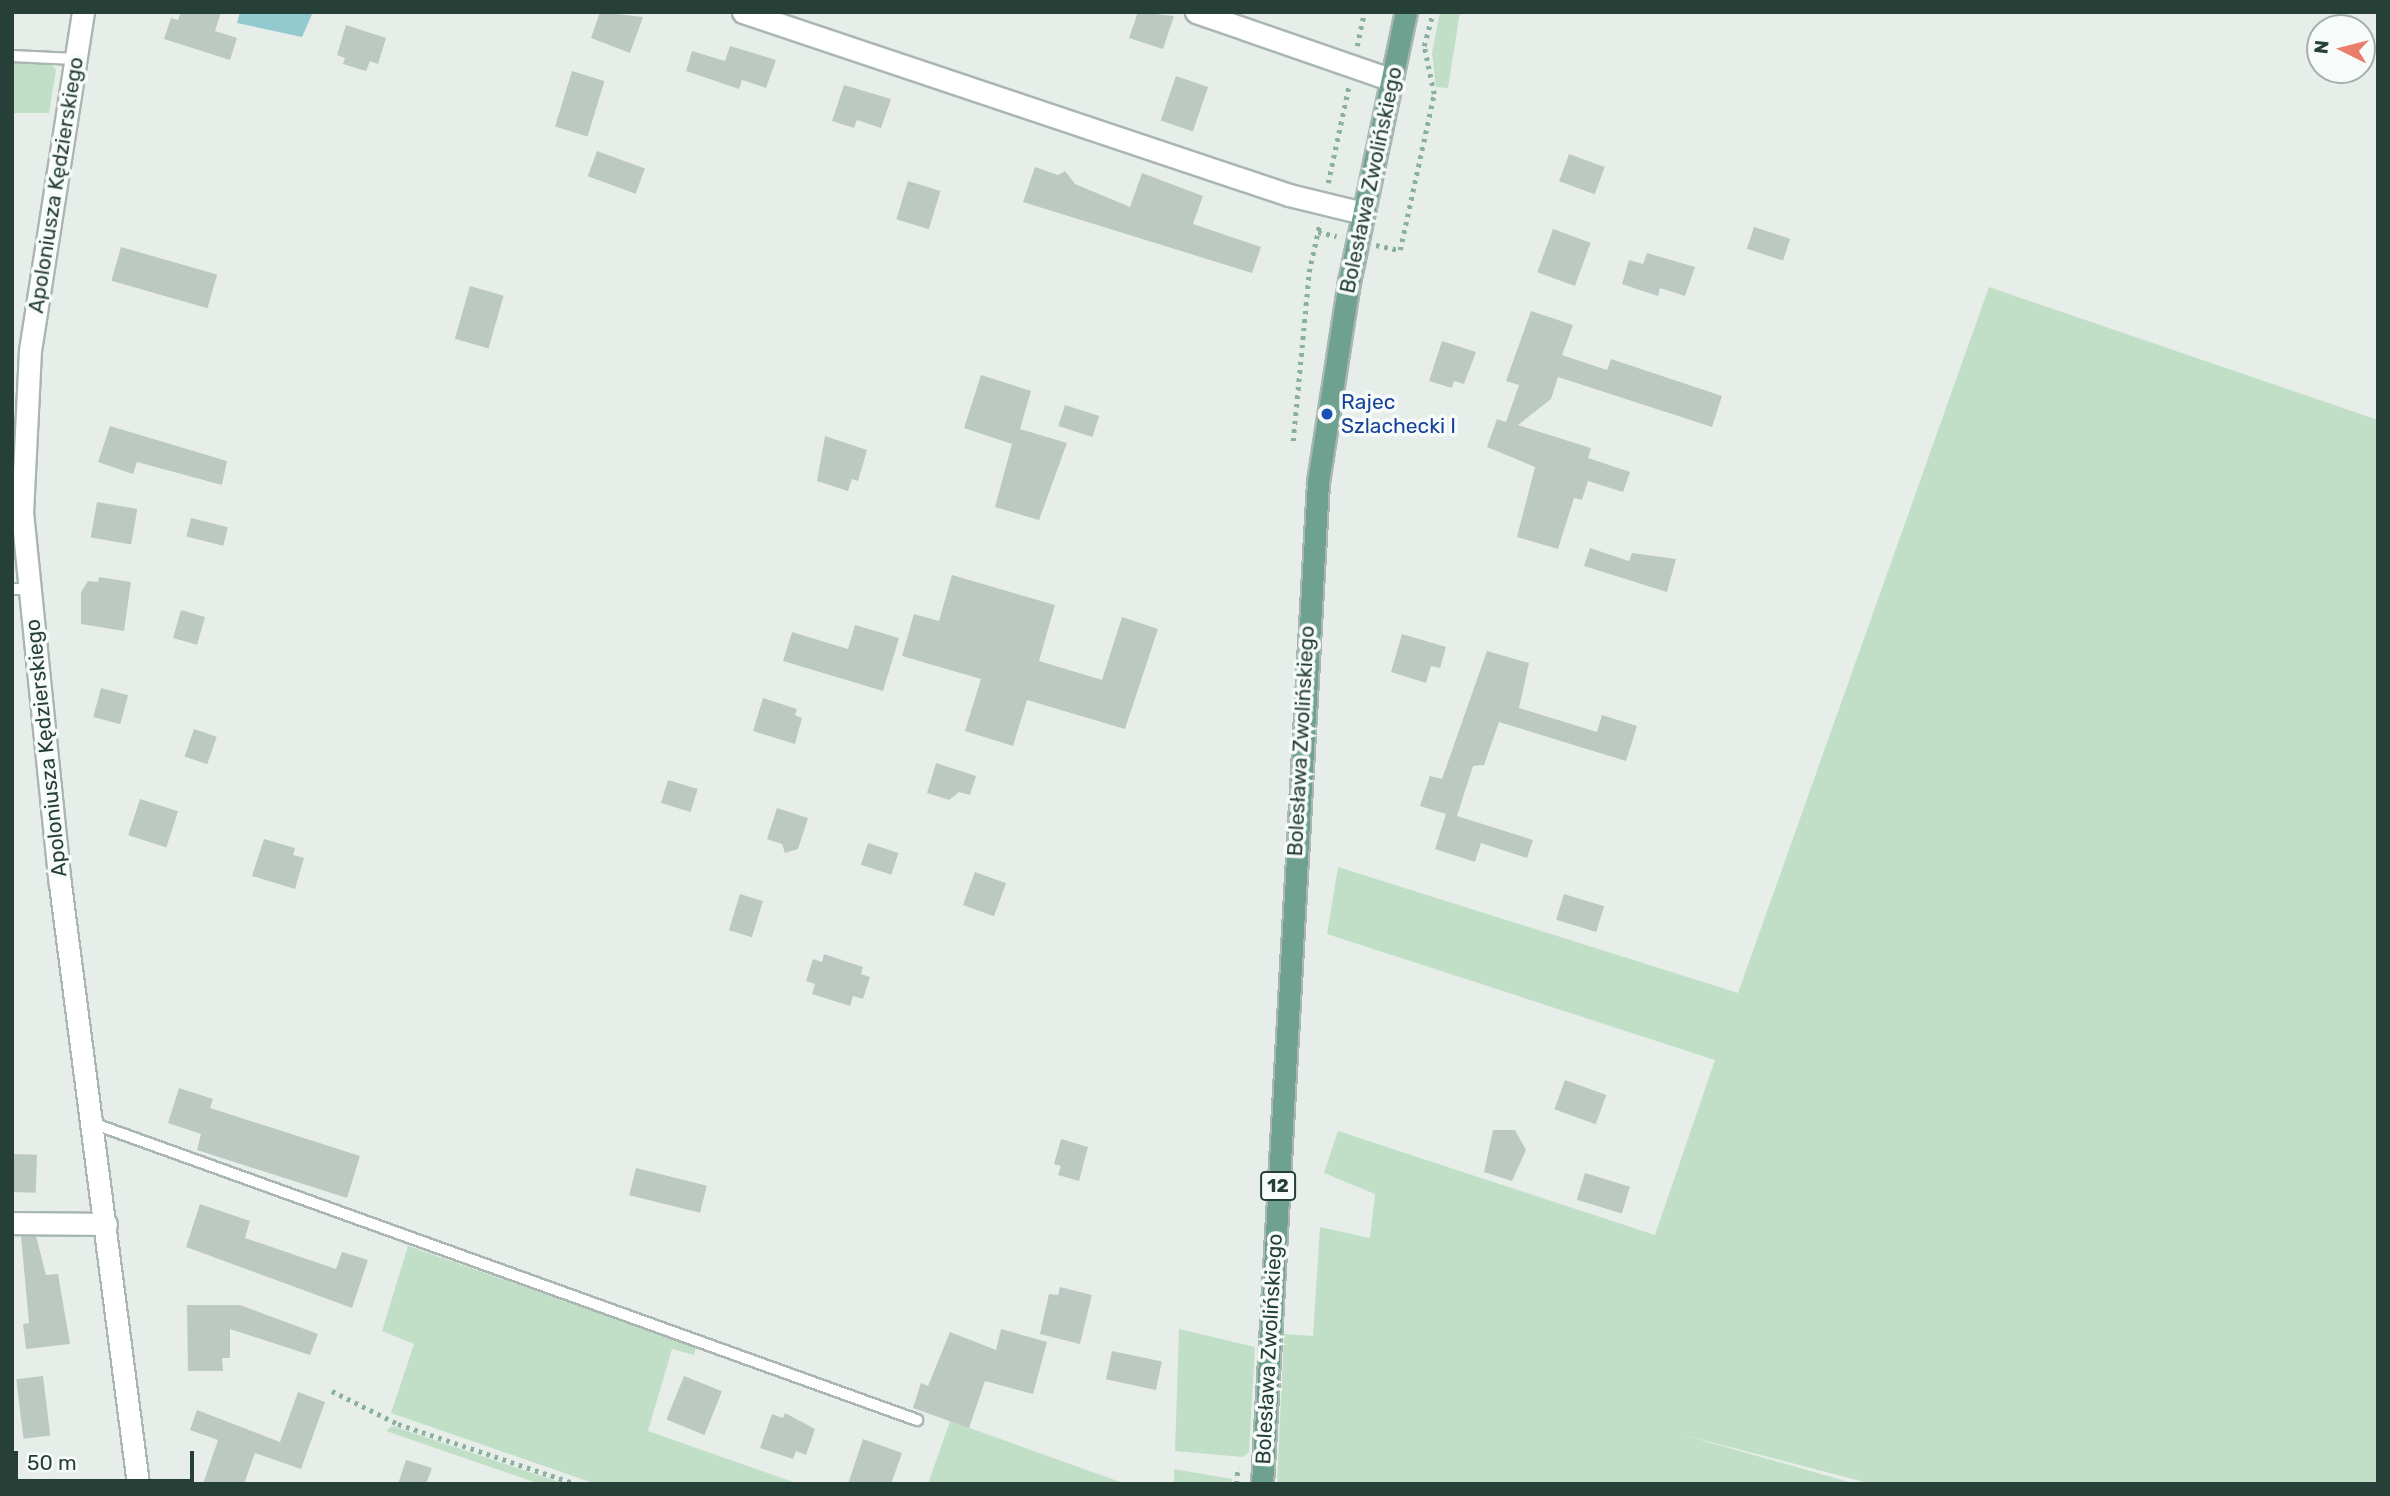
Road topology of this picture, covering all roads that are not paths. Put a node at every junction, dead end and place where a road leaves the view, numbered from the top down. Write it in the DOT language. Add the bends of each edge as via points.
graph roads {
  1 [pos="83,12"];
  2 [pos="743,12"];
  3 [pos="1196,12"];
  4 [pos="1406,12"];
  5 [pos="12,56"];
  6 [pos="75,59"];
  7 [pos="1392,80"];
  8 [pos="1363,213"];
  9 [pos="21,350"];
  10 [pos="21,589"];
  11 [pos="92,1123"];
  12 [pos="12,1223"];
  13 [pos="106,1224"];
  14 [pos="917,1420"];
  15 [pos="1262,1482"];
  16 [pos="138,1484"];
  1 -- 6 [label="street, Apoloniusza Kędzierskiego"];
  2 -- 8 [label="street" via="1289,195"];
  3 -- 7 [label="street"];
  4 -- 7 [label="main road, Bolesława Zwolińskiego / 12"];
  5 -- 6 [label="lane"];
  6 -- 9 [label="street, Apoloniusza Kędzierskiego"];
  7 -- 8 [label="main road, Bolesława Zwolińskiego / 12"];
  8 -- 15 [label="main road, Bolesława Zwolińskiego / 12" via="1330,390 1314,529"];
  9 -- 10 [label="street, Apoloniusza Kędzierskiego"];
  10 -- 11 [label="street, Apoloniusza Kędzierskiego"];
  11 -- 13 [label="street, Apoloniusza Kędzierskiego"];
  11 -- 14 [label="lane"];
  12 -- 13 [label="street"];
  13 -- 16 [label="street, Apoloniusza Kędzierskiego"];
}
